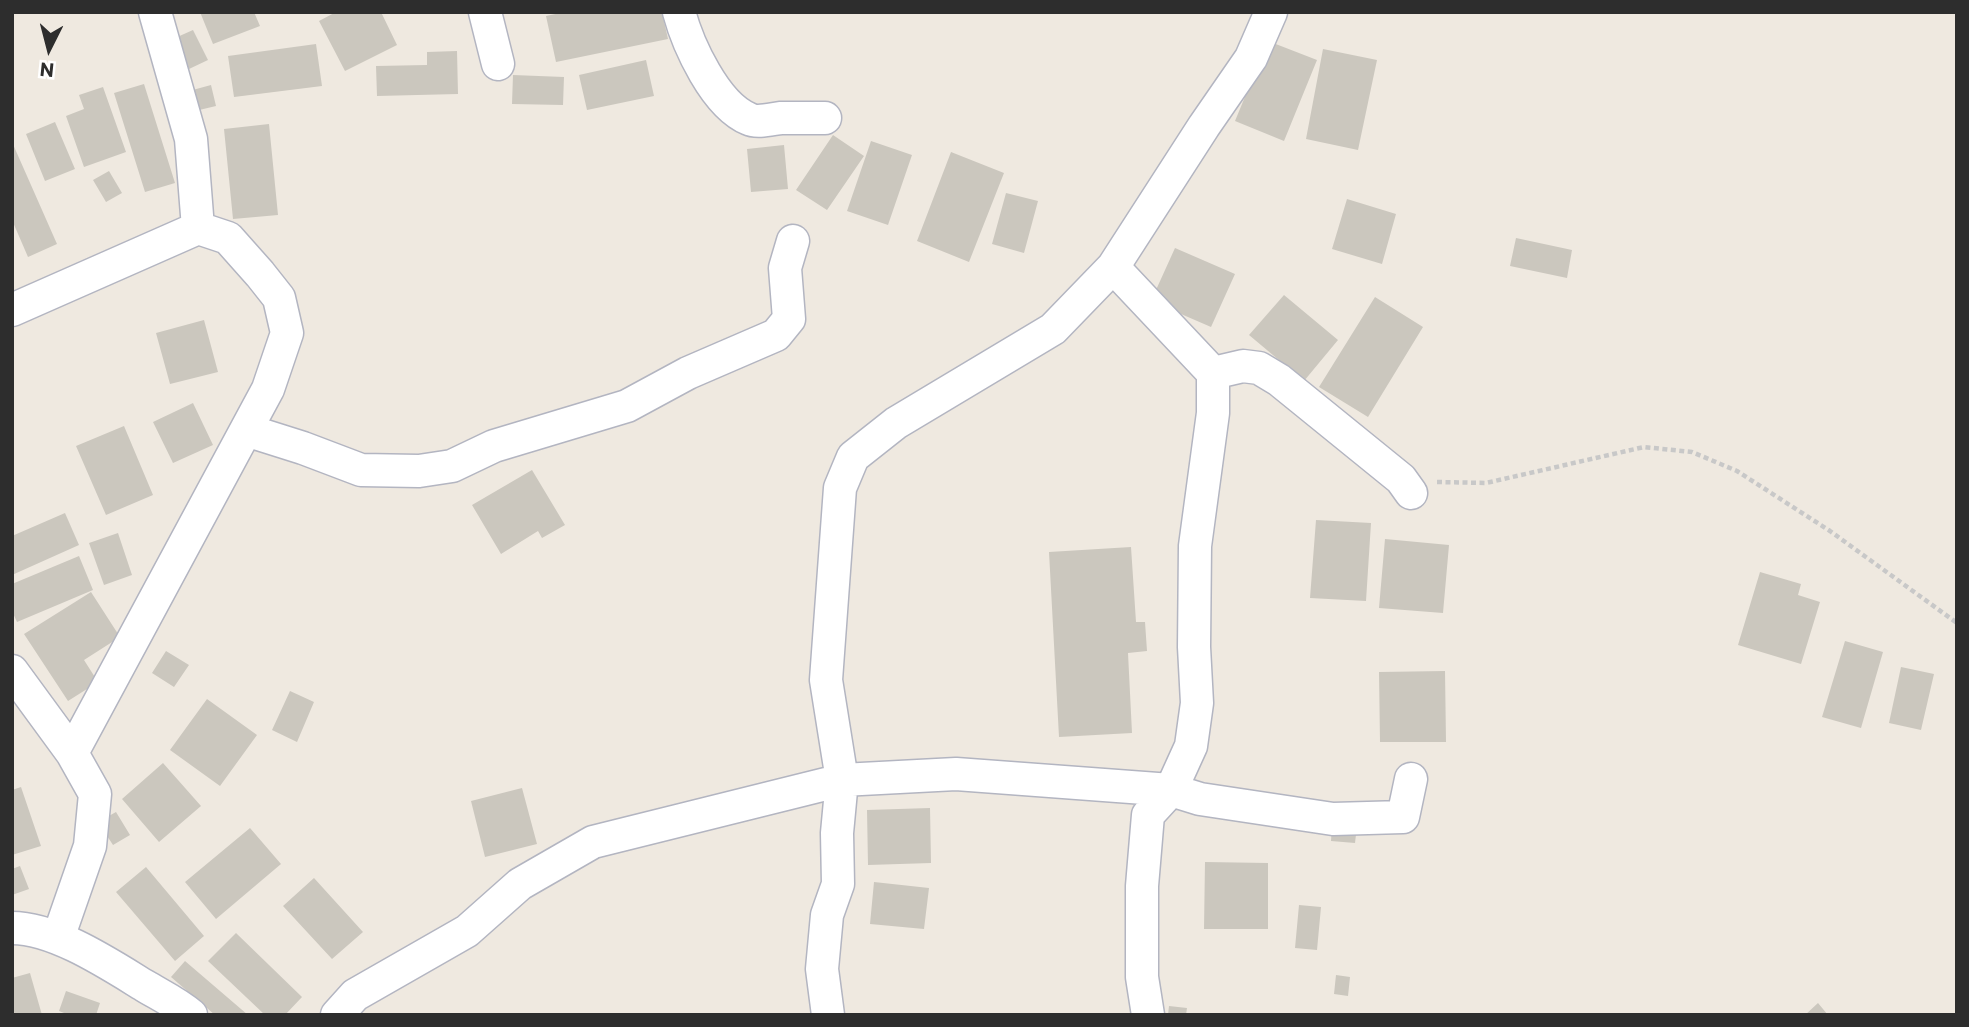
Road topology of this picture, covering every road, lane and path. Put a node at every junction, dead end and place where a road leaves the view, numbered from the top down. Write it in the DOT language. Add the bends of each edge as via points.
graph roads {
  1 [pos="155,12"];
  2 [pos="680,12"];
  3 [pos="1271,12"];
  4 [pos="496,15"];
  5 [pos="498,64"];
  6 [pos="825,118"];
  7 [pos="198,228"];
  8 [pos="793,241"];
  9 [pos="1113,267"];
  10 [pos="12,310"];
  11 [pos="1213,373"];
  12 [pos="246,430"];
  13 [pos="1406,486"];
  14 [pos="1957,623"];
  15 [pos="12,671"];
  16 [pos="72,753"];
  17 [pos="1411,779"];
  18 [pos="842,780"];
  19 [pos="1171,790"];
  20 [pos="12,928"];
  21 [pos="58,938"];
  22 [pos="191,1015"];
  23 [pos="337,1015"];
  24 [pos="828,1015"];
  25 [pos="1148,1015"];
  1 -- 7 [label="street" via="191,139"];
  2 -- 6 [label="street" via="698,62 733,108 751,120"];
  3 -- 9 [label="street" via="1251,58"];
  4 -- 5 [label="street"];
  7 -- 10 [label="street"];
  7 -- 12 [label="street" via="228,238 279,298 287,333 268,389"];
  8 -- 12 [label="street" via="785,268 789,319 776,335 688,373 627,406 495,446 452,466 419,471 361,471"];
  9 -- 11 [label="street"];
  9 -- 18 [label="street" via="1053,329 896,423 853,457 840,488 825,680"];
  11 -- 13 [label="street" via="1243,366 1259,368"];
  11 -- 19 [label="street" via="1213,413 1195,546 1196,703 1191,746"];
  12 -- 16 [label="street"];
  13 -- 14 [label="path" via="1486,483 1644,447 1692,452 1737,471 1830,531"];
  15 -- 16 [label="street"];
  16 -- 21 [label="street" via="95,794 90,846"];
  17 -- 19 [label="street" via="1403,817 1333,819 1200,799"];
  18 -- 19 [label="street" via="956,774"];
  18 -- 23 [label="street" via="593,842 520,884 467,931 355,995"];
  18 -- 24 [label="street" via="838,884 827,915 822,969"];
  19 -- 25 [label="street" via="1148,815 1142,977"];
  20 -- 21 [label="street"];
  21 -- 22 [label="street"];
}
